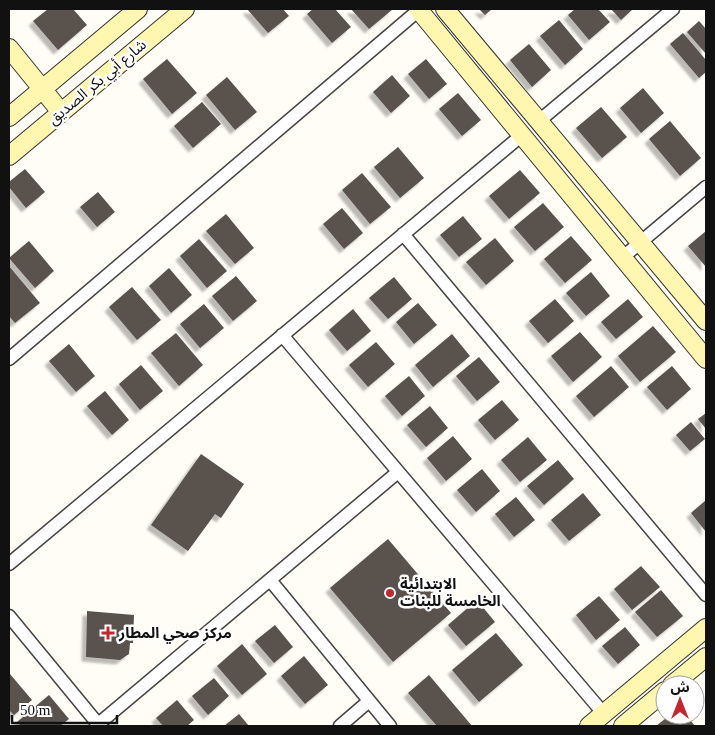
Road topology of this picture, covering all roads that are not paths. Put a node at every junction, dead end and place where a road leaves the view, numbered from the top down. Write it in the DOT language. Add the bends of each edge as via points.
graph roads {
  1 [pos="138,9"];
  2 [pos="185,9"];
  3 [pos="419,9"];
  4 [pos="444,9"];
  5 [pos="670,10"];
  6 [pos="9,48"];
  7 [pos="43,88"];
  8 [pos="61,112"];
  9 [pos="9,117"];
  10 [pos="539,121"];
  11 [pos="522,135"];
  12 [pos="10,153"];
  13 [pos="706,188"];
  14 [pos="403,234"];
  15 [pos="640,242"];
  16 [pos="622,257"];
  17 [pos="706,320"];
  18 [pos="282,336"];
  19 [pos="706,358"];
  20 [pos="9,359"];
  21 [pos="398,472"];
  22 [pos="9,564"];
  23 [pos="270,580"];
  24 [pos="706,595"];
  25 [pos="9,616"];
  26 [pos="706,628"];
  27 [pos="706,656"];
  28 [pos="684,675"];
  29 [pos="655,699"];
  30 [pos="370,701"];
  31 [pos="604,714"];
  32 [pos="97,725"];
  33 [pos="340,726"];
  34 [pos="390,726"];
  35 [pos="589,726"];
  36 [pos="623,726"];
  1 -- 7 [label="street, شارع أبي بكر الصديق"];
  2 -- 8 [label="street, شارع أبي بكر الصديق"];
  3 -- 11 [label="street"];
  3 -- 20 [label="street"];
  4 -- 10 [label="street"];
  5 -- 10 [label="street"];
  6 -- 7 [label="street"];
  7 -- 8 [label="street"];
  7 -- 9 [label="street, شارع أبي بكر الصديق"];
  8 -- 12 [label="street, شارع أبي بكر الصديق"];
  10 -- 15 [label="street"];
  11 -- 14 [label="street"];
  11 -- 16 [label="street"];
  13 -- 15 [label="street"];
  14 -- 18 [label="street"];
  14 -- 24 [label="street"];
  15 -- 16 [label="street"];
  15 -- 17 [label="street"];
  16 -- 19 [label="street"];
  18 -- 21 [label="street"];
  18 -- 22 [label="street"];
  21 -- 23 [label="street"];
  21 -- 31 [label="street"];
  23 -- 30 [label="street"];
  23 -- 32 [label="street"];
  25 -- 32 [label="street"];
  26 -- 31 [label="street"];
  27 -- 28 [label="street"];
  29 -- 36 [label="street"];
  30 -- 33 [label="street"];
  30 -- 34 [label="street"];
  31 -- 35 [label="street"];
}
